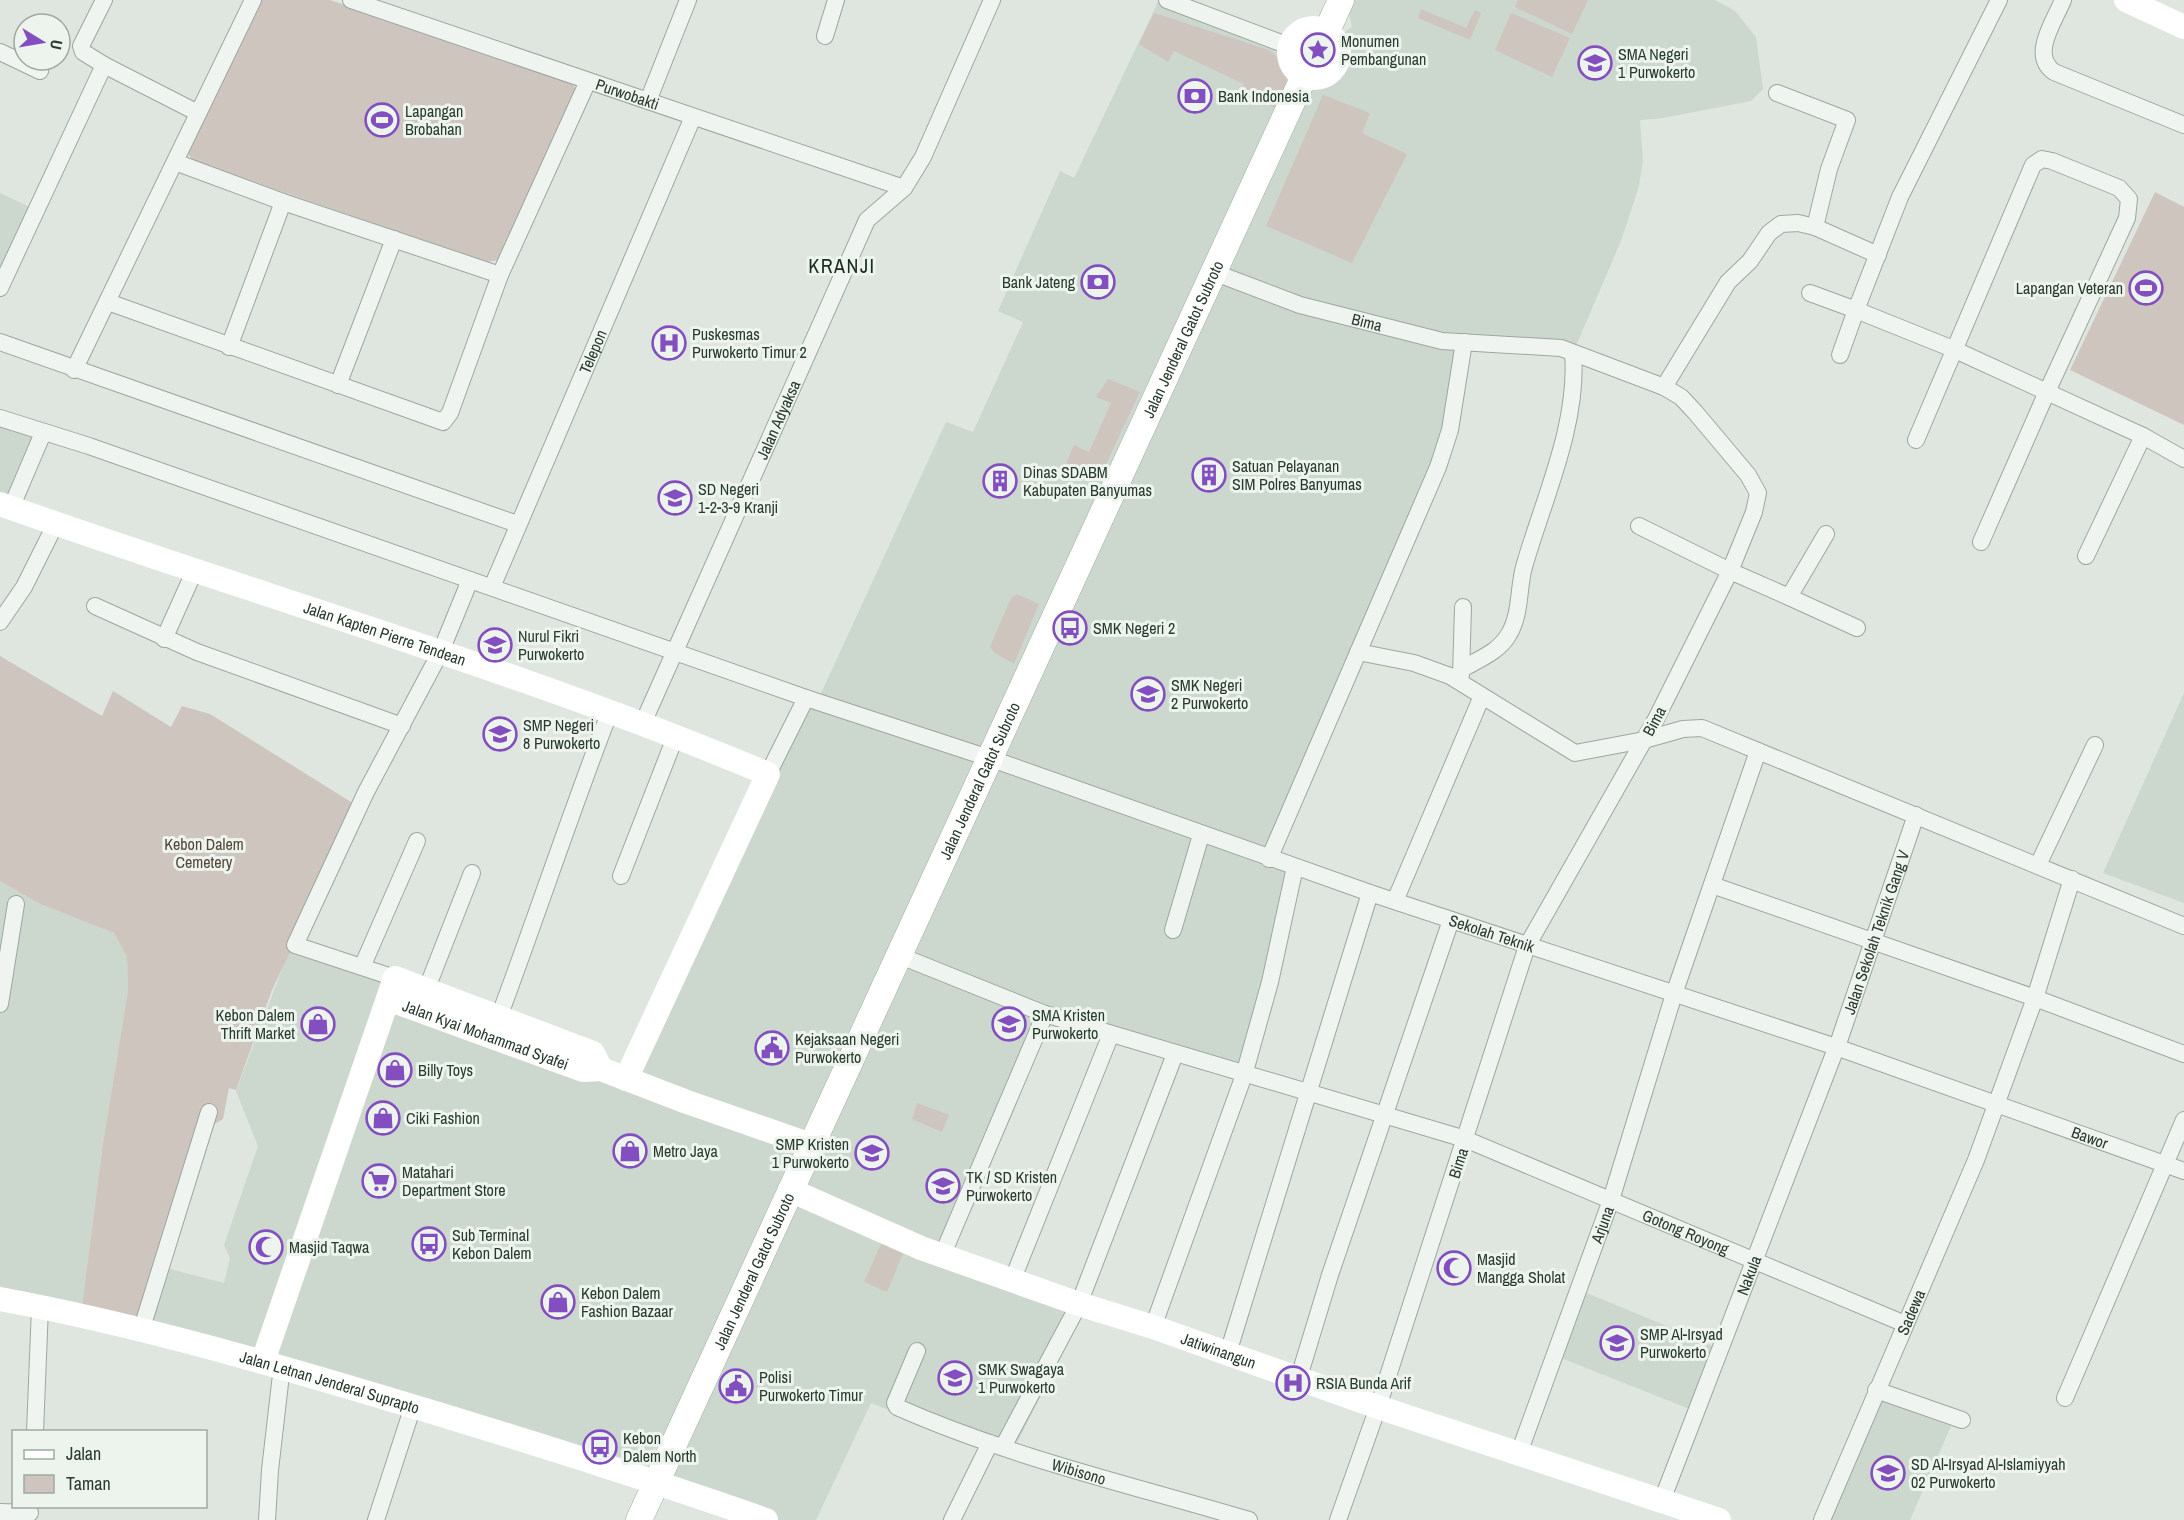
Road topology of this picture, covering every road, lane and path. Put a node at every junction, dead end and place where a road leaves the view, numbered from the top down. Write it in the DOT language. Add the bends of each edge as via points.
graph roads {
  1 [pos="104,0"];
  2 [pos="253,0"];
  3 [pos="351,0"];
  4 [pos="688,0"];
  5 [pos="836,0"];
  6 [pos="992,0"];
  7 [pos="1167,0"];
  8 [pos="1341,0"];
  9 [pos="1999,0"];
  10 [pos="2063,0"];
  11 [pos="2126,0"];
  12 [pos="2184,27"];
  13 [pos="1327,31"];
  14 [pos="825,36"];
  15 [pos="1289,46"];
  16 [pos="104,65"];
  17 [pos="1304,76"];
  18 [pos="588,81"];
  19 [pos="1777,93"];
  20 [pos="648,101"];
  21 [pos="198,113"];
  22 [pos="693,117"];
  23 [pos="2184,125"];
  24 [pos="175,162"];
  25 [pos="904,188"];
  26 [pos="284,202"];
  27 [pos="1815,227"];
  28 [pos="394,239"];
  29 [pos="1878,255"];
  30 [pos="1213,272"];
  31 [pos="500,275"];
  32 [pos="0,288"];
  33 [pos="1810,293"];
  34 [pos="108,302"];
  35 [pos="1856,310"];
  36 [pos="0,342"];
  37 [pos="1464,342"];
  38 [pos="229,347"];
  39 [pos="1953,349"];
  40 [pos="1574,353"];
  41 [pos="1840,355"];
  42 [pos="74,370"];
  43 [pos="338,385"];
  44 [pos="1664,387"];
  45 [pos="2046,394"];
  46 [pos="0,418"];
  47 [pos="43,433"];
  48 [pos="2143,436"];
  49 [pos="1916,440"];
  50 [pos="2184,459"];
  51 [pos="6,506"];
  52 [pos="56,523"];
  53 [pos="517,524"];
  54 [pos="1639,526"];
  55 [pos="1826,534"];
  56 [pos="1981,542"];
  57 [pos="2086,556"];
  58 [pos="1730,571"];
  59 [pos="194,572"];
  60 [pos="470,580"];
  61 [pos="492,587"];
  62 [pos="1789,597"];
  63 [pos="95,606"];
  64 [pos="1463,607"];
  65 [pos="0,622"];
  66 [pos="1857,628"];
  67 [pos="164,639"];
  68 [pos="441,651"];
  69 [pos="1358,652"];
  70 [pos="674,653"];
  71 [pos="1461,676"];
  72 [pos="1482,696"];
  73 [pos="806,699"];
  74 [pos="610,711"];
  75 [pos="643,723"];
  76 [pos="402,726"];
  77 [pos="676,735"];
  78 [pos="1644,740"];
  79 [pos="2095,746"];
  80 [pos="1758,751"];
  81 [pos="989,758"];
  82 [pos="768,774"];
  83 [pos="1916,815"];
  84 [pos="1201,835"];
  85 [pos="417,841"];
  86 [pos="1269,858"];
  87 [pos="2038,865"];
  88 [pos="1295,867"];
  89 [pos="472,873"];
  90 [pos="621,876"];
  91 [pos="2072,879"];
  92 [pos="1712,885"];
  93 [pos="1370,894"];
  94 [pos="1395,902"];
  95 [pos="16,904"];
  96 [pos="1451,920"];
  97 [pos="2184,926"];
  98 [pos="1173,930"];
  99 [pos="1874,942"];
  100 [pos="1527,946"];
  101 [pos="898,955"];
  102 [pos="362,967"];
  103 [pos="427,988"];
  104 [pos="392,989"];
  105 [pos="1674,994"];
  106 [pos="2035,998"];
  107 [pos="0,1004"];
  108 [pos="1045,1014"];
  109 [pos="499,1017"];
  110 [pos="1111,1034"];
  111 [pos="1836,1047"];
  112 [pos="1175,1054"];
  113 [pos="2184,1054"];
  114 [pos="601,1069"];
  115 [pos="1244,1075"];
  116 [pos="627,1079"];
  117 [pos="1307,1093"];
  118 [pos="1996,1103"];
  119 [pos="209,1112"];
  120 [pos="1383,1115"];
  121 [pos="2184,1120"];
  122 [pos="1465,1139"];
  123 [pos="811,1145"];
  124 [pos="2163,1163"];
  125 [pos="2184,1170"];
  126 [pos="790,1190"];
  127 [pos="1611,1200"];
  128 [pos="942,1256"];
  129 [pos="1756,1261"];
  130 [pos="1012,1281"];
  131 [pos="0,1299"];
  132 [pos="1079,1304"];
  133 [pos="40,1307"];
  134 [pos="1905,1324"];
  135 [pos="1153,1327"];
  136 [pos="141,1331"];
  137 [pos="917,1351"];
  138 [pos="1228,1353"];
  139 [pos="272,1364"];
  140 [pos="1299,1377"];
  141 [pos="1876,1390"];
  142 [pos="2065,1398"];
  143 [pos="413,1406"];
  144 [pos="1378,1407"];
  145 [pos="1962,1420"];
  146 [pos="35,1430"];
  147 [pos="997,1445"];
  148 [pos="1519,1453"];
  149 [pos="655,1482"];
  150 [pos="1660,1503"];
  151 [pos="0,1512"];
  152 [pos="30,1513"];
  153 [pos="267,1520"];
  154 [pos="376,1520"];
  155 [pos="639,1520"];
  156 [pos="766,1520"];
  157 [pos="952,1520"];
  158 [pos="1249,1520"];
  159 [pos="1338,1520"];
  160 [pos="1719,1520"];
  161 [pos="1822,1520"];
  1 -- 16 [label="street" via="81,46 83,52"];
  2 -- 21 [label="street"];
  3 -- 18 [label="street, Purwobakti"];
  4 -- 20 [label="street"];
  5 -- 14 [label="street"];
  6 -- 25 [label="street, Jalan Adyaksa" via="923,157"];
  7 -- 15 [label="street"];
  8 -- 13 [label="main road"];
  9 -- 29 [label="street" via="1900,197"];
  10 -- 23 [label="street" via="2043,50 2047,67"];
  11 -- 12 [label="street"];
  13 -- 15 [label="street" via="1300,31"];
  13 -- 17 [label="street" via="1338,46 1336,64 1324,76"];
  15 -- 17 [label="street" via="1290,62"];
  16 -- 21 [label="street"];
  16 -- 32 [label="street"];
  17 -- 30 [label="main road, Jalan Jenderal Gatot Subroto"];
  18 -- 20 [label="street, Purwobakti"];
  18 -- 31 [label="street"];
  19 -- 27 [label="street" via="1847,120 1829,169"];
  20 -- 22 [label="street, Purwobakti"];
  21 -- 24 [label="street"];
  22 -- 25 [label="street, Purwobakti"];
  22 -- 53 [label="street, Telepon"];
  24 -- 26 [label="street"];
  24 -- 34 [label="street"];
  25 -- 70 [label="street, Jalan Adyaksa" via="867,220"];
  26 -- 28 [label="street"];
  26 -- 38 [label="street"];
  27 -- 29 [label="street"];
  27 -- 44 [label="street" via="1791,222 1769,233 1750,261 1728,282"];
  28 -- 31 [label="street"];
  28 -- 43 [label="street"];
  29 -- 35 [label="street"];
  30 -- 37 [label="street, Bima" via="1300,305 1442,341"];
  30 -- 81 [label="main road, Jalan Jenderal Gatot Subroto"];
  31 -- 43 [label="street" via="447,420 438,422"];
  33 -- 35 [label="street"];
  34 -- 38 [label="street"];
  34 -- 42 [label="street"];
  35 -- 39 [label="street"];
  35 -- 41 [label="street"];
  36 -- 42 [label="street"];
  37 -- 40 [label="street, Bima" via="1561,348"];
  37 -- 69 [label="street" via="1449,430 1438,466"];
  38 -- 43 [label="street"];
  39 -- 45 [label="street"];
  39 -- 45 [label="street" via="2037,160 2052,161 2119,188 2129,200 2127,218"];
  39 -- 49 [label="street"];
  40 -- 44 [label="street, Bima"];
  40 -- 71 [label="street" via="1575,379 1568,417 1523,570 1512,628 1497,649"];
  42 -- 53 [label="street"];
  44 -- 58 [label="street, Bima" via="1695,412 1748,475 1758,493"];
  45 -- 48 [label="street"];
  45 -- 56 [label="street"];
  46 -- 47 [label="street, Sekolah Teknik"];
  47 -- 51 [label="street"];
  47 -- 60 [label="street, Sekolah Teknik"];
  48 -- 50 [label="street"];
  48 -- 57 [label="street"];
  51 -- 52 [label="street, Jalan Kapten Pierre Tendean"];
  52 -- 59 [label="street, Jalan Kapten Pierre Tendean"];
  52 -- 65 [label="street" via="24,587"];
  53 -- 61 [label="street, Telepon"];
  54 -- 58 [label="street"];
  55 -- 62 [label="street"];
  58 -- 62 [label="street"];
  58 -- 78 [label="street, Bima"];
  59 -- 67 [label="street"];
  59 -- 68 [label="street, Jalan Kapten Pierre Tendean"];
  60 -- 61 [label="street, Sekolah Teknik"];
  60 -- 68 [label="street"];
  61 -- 70 [label="street, Sekolah Teknik"];
  62 -- 66 [label="street"];
  63 -- 67 [label="street"];
  64 -- 71 [label="street"];
  67 -- 76 [label="street"];
  68 -- 74 [label="street, Jalan Kapten Pierre Tendean"];
  68 -- 76 [label="street"];
  69 -- 71 [label="street"];
  69 -- 86 [label="street"];
  70 -- 73 [label="street, Sekolah Teknik"];
  70 -- 75 [label="street, Jalan Adyaksa"];
  71 -- 72 [label="street"];
  72 -- 78 [label="street" via="1575,753"];
  72 -- 94 [label="street"];
  73 -- 81 [label="street, Sekolah Teknik"];
  73 -- 82 [label="street"];
  74 -- 75 [label="street, Jalan Kapten Pierre Tendean"];
  74 -- 109 [label="street"];
  75 -- 77 [label="street, Jalan Kapten Pierre Tendean"];
  76 -- 102 [label="street" via="366,792 295,945"];
  77 -- 82 [label="street, Jalan Kapten Pierre Tendean"];
  77 -- 90 [label="street"];
  78 -- 80 [label="street" via="1702,728"];
  78 -- 100 [label="street, Bima"];
  79 -- 87 [label="street"];
  80 -- 83 [label="street"];
  80 -- 92 [label="street, Arjuna"];
  81 -- 84 [label="street, Sekolah Teknik"];
  81 -- 101 [label="main road, Jalan Jenderal Gatot Subroto"];
  82 -- 116 [label="street"];
  83 -- 87 [label="street"];
  83 -- 99 [label="street, Jalan Sekolah Teknik Gang V"];
  84 -- 86 [label="street, Sekolah Teknik"];
  84 -- 98 [label="street"];
  85 -- 102 [label="street"];
  86 -- 88 [label="street, Sekolah Teknik"];
  87 -- 91 [label="street"];
  88 -- 93 [label="street, Sekolah Teknik"];
  88 -- 115 [label="street" via="1270,982"];
  89 -- 103 [label="street"];
  91 -- 97 [label="street"];
  91 -- 106 [label="street, Sadewa"];
  92 -- 99 [label="street"];
  92 -- 105 [label="street, Arjuna"];
  93 -- 94 [label="street, Sekolah Teknik"];
  93 -- 117 [label="street"];
  94 -- 96 [label="street, Sekolah Teknik"];
  95 -- 107 [label="street"];
  96 -- 100 [label="street, Sekolah Teknik"];
  96 -- 120 [label="street"];
  99 -- 106 [label="street"];
  99 -- 111 [label="street, Jalan Sekolah Teknik Gang V"];
  100 -- 105 [label="street, Sekolah Teknik"];
  100 -- 122 [label="street, Bima"];
  101 -- 108 [label="street, Gotong Royong"];
  101 -- 123 [label="main road, Jalan Jenderal Gatot Subroto"];
  102 -- 104 [label="street"];
  103 -- 104 [label="street"];
  103 -- 109 [label="street"];
  104 -- 114 [label="street, Jalan Kyai Mohammad Syafei" via="583,1070"];
  104 -- 139 [label="street, Jalan Kyai Mohammad Syafei"];
  105 -- 111 [label="street, Sekolah Teknik"];
  105 -- 127 [label="street, Arjuna"];
  106 -- 113 [label="street"];
  106 -- 118 [label="street, Sadewa"];
  108 -- 110 [label="street, Gotong Royong"];
  108 -- 128 [label="street"];
  109 -- 114 [label="street" via="593,1053"];
  110 -- 112 [label="street, Gotong Royong"];
  110 -- 130 [label="street"];
  111 -- 118 [label="street, Sekolah Teknik"];
  111 -- 129 [label="street, Nakula"];
  112 -- 115 [label="street, Gotong Royong"];
  112 -- 132 [label="street"];
  114 -- 116 [label="street, Jalan Kyai Mohammad Syafei"];
  115 -- 117 [label="street, Gotong Royong"];
  115 -- 135 [label="street"];
  116 -- 123 [label="street, Jalan Kyai Mohammad Syafei"];
  117 -- 120 [label="street, Gotong Royong"];
  117 -- 138 [label="street"];
  118 -- 124 [label="street, Bawor"];
  118 -- 134 [label="street, Sadewa" via="1976,1160"];
  119 -- 136 [label="street"];
  120 -- 122 [label="street, Gotong Royong"];
  120 -- 140 [label="street"];
  121 -- 124 [label="street"];
  122 -- 127 [label="street, Gotong Royong"];
  122 -- 144 [label="street, Bima"];
  123 -- 126 [label="main road, Jalan Jenderal Gatot Subroto"];
  124 -- 125 [label="street, Bawor"];
  124 -- 142 [label="street"];
  126 -- 128 [label="street, Jatiwinangun"];
  126 -- 149 [label="main road, Jalan Jenderal Gatot Subroto"];
  127 -- 129 [label="street, Gotong Royong"];
  127 -- 148 [label="street, Arjuna"];
  128 -- 130 [label="street, Jatiwinangun"];
  129 -- 134 [label="street, Gotong Royong"];
  129 -- 150 [label="street, Nakula"];
  130 -- 132 [label="street, Jatiwinangun"];
  131 -- 133 [label="street, Jalan Letnan Jenderal Suprapto"];
  132 -- 135 [label="street, Jatiwinangun"];
  132 -- 147 [label="street"];
  133 -- 136 [label="street, Jalan Letnan Jenderal Suprapto"];
  133 -- 146 [label="street"];
  134 -- 141 [label="street, Sadewa"];
  135 -- 138 [label="street, Jatiwinangun"];
  136 -- 139 [label="street, Jalan Letnan Jenderal Suprapto"];
  137 -- 147 [label="street, Wibisono" via="895,1403 897,1407"];
  138 -- 140 [label="street, Jatiwinangun"];
  139 -- 143 [label="street, Jalan Letnan Jenderal Suprapto"];
  139 -- 153 [label="street"];
  140 -- 144 [label="street, Jatiwinangun"];
  141 -- 145 [label="street"];
  141 -- 161 [label="street, Sadewa"];
  143 -- 149 [label="street, Jalan Letnan Jenderal Suprapto"];
  143 -- 154 [label="street"];
  144 -- 148 [label="street, Jatiwinangun"];
  144 -- 159 [label="street, Bima"];
  147 -- 157 [label="street"];
  147 -- 158 [label="street, Wibisono" via="1094,1478"];
  148 -- 150 [label="street, Jatiwinangun"];
  149 -- 155 [label="main road, Jalan Jenderal Gatot Subroto"];
  149 -- 156 [label="street, Jalan Letnan Jenderal Suprapto"];
  150 -- 160 [label="street, Jatiwinangun"];
  151 -- 152 [label="street"];
}
